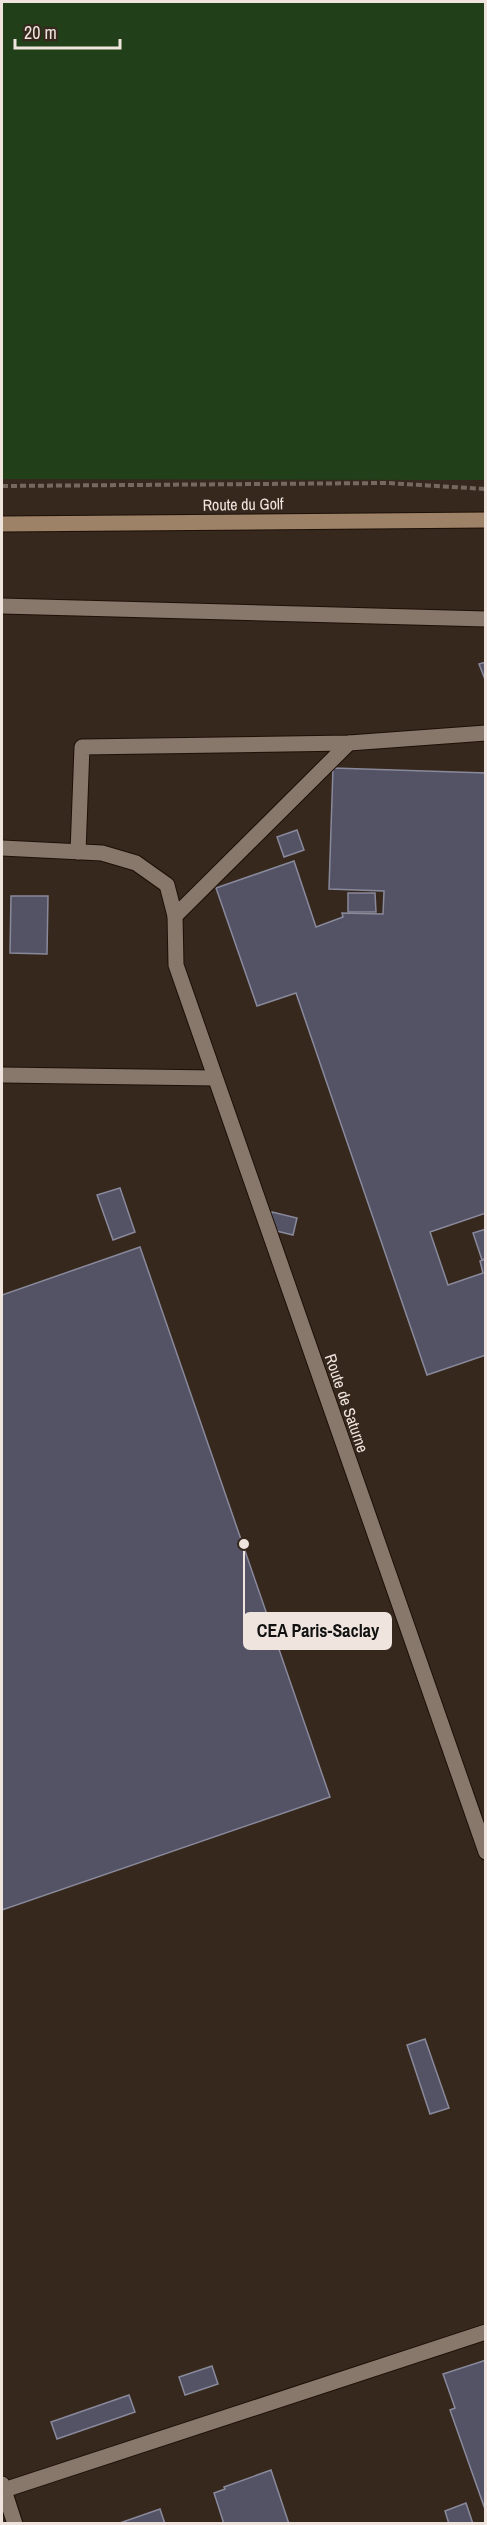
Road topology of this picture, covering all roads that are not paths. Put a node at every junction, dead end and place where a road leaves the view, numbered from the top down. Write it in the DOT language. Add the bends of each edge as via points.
graph roads {
  1 [pos="486,520"];
  2 [pos="2,524"];
  3 [pos="2,606"];
  4 [pos="486,619"];
  5 [pos="486,733"];
  6 [pos="349,743"];
  7 [pos="2,848"];
  8 [pos="78,852"];
  9 [pos="175,916"];
  10 [pos="2,1075"];
  11 [pos="214,1078"];
  12 [pos="486,1852"];
  13 [pos="486,2332"];
  14 [pos="3,2487"];
  15 [pos="15,2523"];
  1 -- 2 [label="street, Route du Golf"];
  3 -- 4 [label="lane"];
  5 -- 6 [label="lane"];
  6 -- 8 [label="lane" via="82,747"];
  6 -- 9 [label="lane"];
  7 -- 8 [label="lane, Route de Saturne"];
  8 -- 9 [label="lane, Route de Saturne" via="102,853 136,862 167,885"];
  9 -- 11 [label="lane, Route de Saturne" via="176,965"];
  10 -- 11 [label="lane"];
  11 -- 12 [label="lane, Route de Saturne"];
  13 -- 14 [label="lane"];
  14 -- 15 [label="lane"];
}
